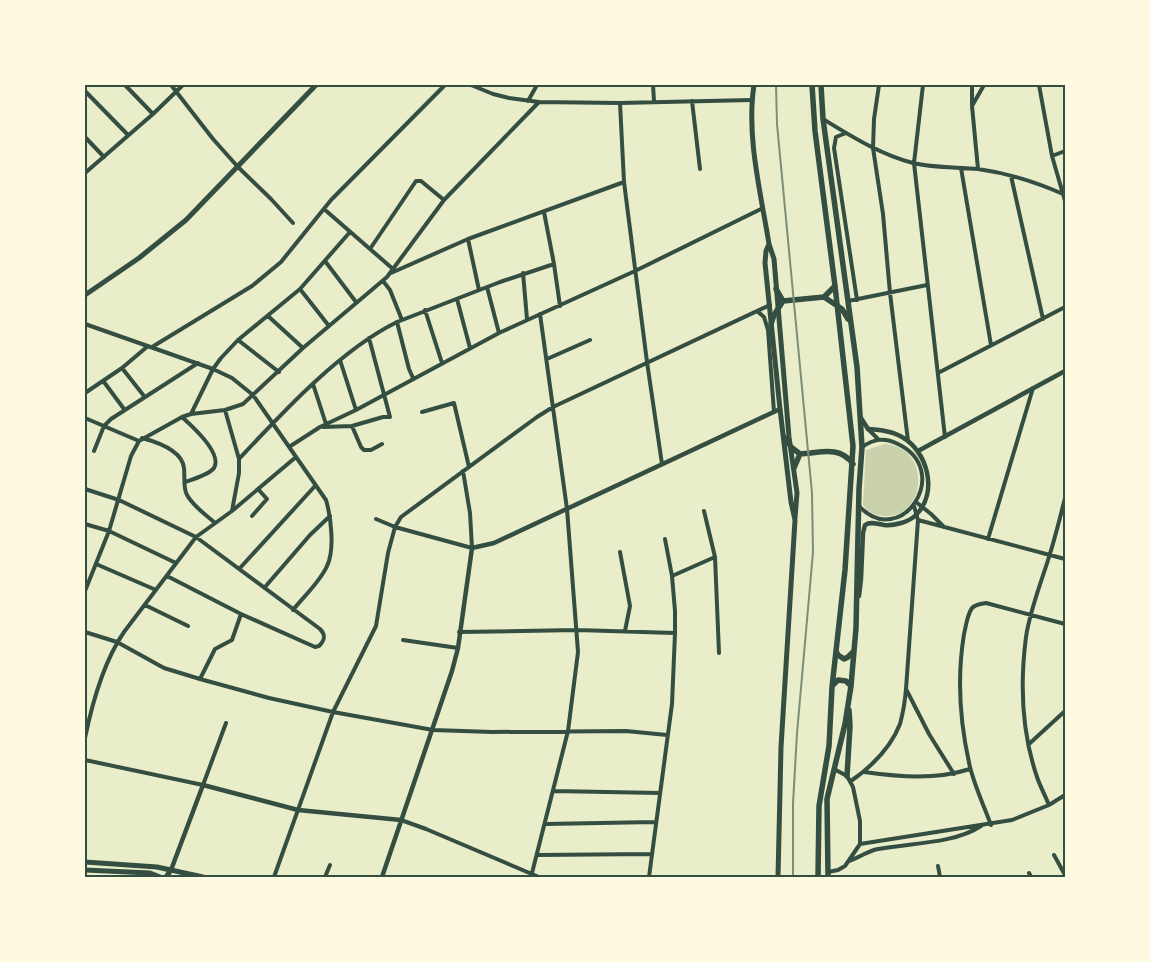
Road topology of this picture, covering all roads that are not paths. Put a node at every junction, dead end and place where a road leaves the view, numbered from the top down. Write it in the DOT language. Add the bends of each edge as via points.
graph roads {
  1 [pos="125,85"];
  2 [pos="171,85"];
  3 [pos="183,85"];
  4 [pos="445,85"];
  5 [pos="536,85"];
  6 [pos="653,85"];
  7 [pos="754,85"];
  8 [pos="812,85"];
  9 [pos="821,85"];
  10 [pos="879,85"];
  11 [pos="923,85"];
  12 [pos="972,85"];
  13 [pos="984,85"];
  14 [pos="1040,85"];
  15 [pos="313,86"];
  16 [pos="474,86"];
  17 [pos="85,91"];
  18 [pos="176,92"];
  19 [pos="752,100"];
  20 [pos="528,101"];
  21 [pos="654,101"];
  22 [pos="692,101"];
  23 [pos="539,102"];
  24 [pos="620,103"];
  25 [pos="972,106"];
  26 [pos="153,114"];
  27 [pos="824,119"];
  28 [pos="846,133"];
  29 [pos="128,135"];
  30 [pos="85,137"];
  31 [pos="873,148"];
  32 [pos="1065,151"];
  33 [pos="1052,156"];
  34 [pos="104,157"];
  35 [pos="914,163"];
  36 [pos="238,167"];
  37 [pos="961,168"];
  38 [pos="978,169"];
  39 [pos="700,170"];
  40 [pos="85,173"];
  41 [pos="1012,176"];
  42 [pos="624,182"];
  43 [pos="1063,194"];
  44 [pos="444,200"];
  45 [pos="1065,201"];
  46 [pos="324,208"];
  47 [pos="763,208"];
  48 [pos="544,212"];
  49 [pos="293,223"];
  50 [pos="350,232"];
  51 [pos="468,239"];
  52 [pos="769,244"];
  53 [pos="370,249"];
  54 [pos="325,262"];
  55 [pos="554,264"];
  56 [pos="393,268"];
  57 [pos="634,271"];
  58 [pos="523,273"];
  59 [pos="390,274"];
  60 [pos="383,281"];
  61 [pos="928,285"];
  62 [pos="835,286"];
  63 [pos="487,287"];
  64 [pos="300,289"];
  65 [pos="776,289"];
  66 [pos="479,290"];
  67 [pos="890,293"];
  68 [pos="85,294"];
  69 [pos="822,297"];
  70 [pos="457,299"];
  71 [pos="856,300"];
  72 [pos="784,301"];
  73 [pos="356,302"];
  74 [pos="848,302"];
  75 [pos="770,305"];
  76 [pos="837,305"];
  77 [pos="560,306"];
  78 [pos="1065,307"];
  79 [pos="777,308"];
  80 [pos="425,310"];
  81 [pos="757,311"];
  82 [pos="540,314"];
  83 [pos="268,316"];
  84 [pos="527,319"];
  85 [pos="1042,319"];
  86 [pos="402,320"];
  87 [pos="397,322"];
  88 [pos="85,324"];
  89 [pos="771,324"];
  90 [pos="851,325"];
  91 [pos="328,326"];
  92 [pos="499,333"];
  93 [pos="369,338"];
  94 [pos="238,340"];
  95 [pos="590,340"];
  96 [pos="991,345"];
  97 [pos="150,347"];
  98 [pos="303,348"];
  99 [pos="470,348"];
  100 [pos="547,359"];
  101 [pos="340,360"];
  102 [pos="647,362"];
  103 [pos="198,363"];
  104 [pos="442,363"];
  105 [pos="122,368"];
  106 [pos="213,369"];
  107 [pos="1065,371"];
  108 [pos="279,372"];
  109 [pos="938,373"];
  110 [pos="413,378"];
  111 [pos="104,382"];
  112 [pos="313,384"];
  113 [pos="1033,388"];
  114 [pos="85,393"];
  115 [pos="253,395"];
  116 [pos="384,395"];
  117 [pos="144,396"];
  118 [pos="553,407"];
  119 [pos="124,409"];
  120 [pos="780,409"];
  121 [pos="225,410"];
  122 [pos="356,410"];
  123 [pos="422,412"];
  124 [pos="774,412"];
  125 [pos="191,414"];
  126 [pos="860,416"];
  127 [pos="182,417"];
  128 [pos="85,418"];
  129 [pos="272,423"];
  130 [pos="326,424"];
  131 [pos="104,426"];
  132 [pos="352,426"];
  133 [pos="320,427"];
  134 [pos="868,429"];
  135 [pos="784,437"];
  136 [pos="945,437"];
  137 [pos="140,439"];
  138 [pos="878,439"];
  139 [pos="908,441"];
  140 [pos="382,444"];
  141 [pos="289,447"];
  142 [pos="790,447"];
  143 [pos="862,447"];
  144 [pos="94,451"];
  145 [pos="916,453"];
  146 [pos="800,454"];
  147 [pos="296,457"];
  148 [pos="239,459"];
  149 [pos="662,464"];
  150 [pos="853,464"];
  151 [pos="469,467"];
  152 [pos="794,468"];
  153 [pos="463,470"];
  154 [pos="185,482"];
  155 [pos="315,486"];
  156 [pos="85,489"];
  157 [pos="258,489"];
  158 [pos="1065,498"];
  159 [pos="119,500"];
  160 [pos="915,504"];
  161 [pos="859,506"];
  162 [pos="922,506"];
  163 [pos="567,509"];
  164 [pos="232,511"];
  165 [pos="704,511"];
  166 [pos="252,516"];
  167 [pos="330,516"];
  168 [pos="917,517"];
  169 [pos="376,519"];
  170 [pos="795,520"];
  171 [pos="215,523"];
  172 [pos="85,524"];
  173 [pos="395,526"];
  174 [pos="944,527"];
  175 [pos="109,531"];
  176 [pos="196,537"];
  177 [pos="665,539"];
  178 [pos="988,539"];
  179 [pos="472,548"];
  180 [pos="620,552"];
  181 [pos="1050,556"];
  182 [pos="715,557"];
  183 [pos="1065,559"];
  184 [pos="176,563"];
  185 [pos="96,564"];
  186 [pos="240,568"];
  187 [pos="167,576"];
  188 [pos="672,576"];
  189 [pos="265,587"];
  190 [pos="156,590"];
  191 [pos="85,591"];
  192 [pos="145,605"];
  193 [pos="856,608"];
  194 [pos="293,610"];
  195 [pos="241,614"];
  196 [pos="1031,614"];
  197 [pos="1065,624"];
  198 [pos="188,626"];
  199 [pos="577,630"];
  200 [pos="625,631"];
  201 [pos="85,632"];
  202 [pos="459,632"];
  203 [pos="676,633"];
  204 [pos="403,640"];
  205 [pos="117,642"];
  206 [pos="458,648"];
  207 [pos="836,652"];
  208 [pos="853,652"];
  209 [pos="719,653"];
  210 [pos="200,680"];
  211 [pos="851,686"];
  212 [pos="832,687"];
  213 [pos="906,689"];
  214 [pos="849,702"];
  215 [pos="1065,711"];
  216 [pos="333,712"];
  217 [pos="226,723"];
  218 [pos="433,730"];
  219 [pos="568,731"];
  220 [pos="667,735"];
  221 [pos="85,738"];
  222 [pos="1029,744"];
  223 [pos="85,760"];
  224 [pos="834,769"];
  225 [pos="970,769"];
  226 [pos="864,772"];
  227 [pos="954,774"];
  228 [pos="847,776"];
  229 [pos="851,781"];
  230 [pos="203,785"];
  231 [pos="552,791"];
  232 [pos="660,794"];
  233 [pos="1065,794"];
  234 [pos="1049,804"];
  235 [pos="298,810"];
  236 [pos="401,820"];
  237 [pos="655,822"];
  238 [pos="545,824"];
  239 [pos="982,825"];
  240 [pos="991,825"];
  241 [pos="958,829"];
  242 [pos="959,835"];
  243 [pos="860,844"];
  244 [pos="651,854"];
  245 [pos="1054,855"];
  246 [pos="537,856"];
  247 [pos="85,862"];
  248 [pos="849,862"];
  249 [pos="330,865"];
  250 [pos="818,866"];
  251 [pos="938,866"];
  252 [pos="85,870"];
  253 [pos="171,870"];
  254 [pos="828,874"];
  255 [pos="1065,875"];
  256 [pos="531,876"];
  257 [pos="160,877"];
  258 [pos="166,877"];
  259 [pos="203,877"];
  260 [pos="274,877"];
  261 [pos="325,877"];
  262 [pos="382,877"];
  263 [pos="539,877"];
  264 [pos="648,877"];
  265 [pos="778,877"];
  266 [pos="818,877"];
  267 [pos="940,877"];
  1 -- 26 [label="street"];
  2 -- 18 [label="street"];
  3 -- 18 [label="street"];
  4 -- 46 [label="street"];
  5 -- 20 [label="street"];
  6 -- 21 [label="street"];
  7 -- 19 [label="main road"];
  8 -- 62 [label="main road"];
  9 -- 27 [label="main road"];
  10 -- 31 [label="street"];
  11 -- 35 [label="street"];
  12 -- 25 [label="street"];
  13 -- 25 [label="street"];
  14 -- 33 [label="street"];
  15 -- 36 [label="main road"];
  16 -- 20 [label="street" via="493,94"];
  17 -- 29 [label="street"];
  18 -- 26 [label="street"];
  18 -- 36 [label="street"];
  19 -- 22 [label="street"];
  19 -- 47 [label="main road" via="754,151"];
  20 -- 23 [label="street"];
  21 -- 22 [label="street"];
  21 -- 24 [label="street"];
  22 -- 39 [label="street"];
  23 -- 24 [label="street"];
  23 -- 44 [label="street"];
  24 -- 42 [label="street"];
  25 -- 38 [label="street"];
  26 -- 29 [label="street"];
  27 -- 28 [label="street"];
  27 -- 74 [label="main road"];
  28 -- 31 [label="street"];
  28 -- 71 [label="street" via="836,137 834,148"];
  29 -- 34 [label="street"];
  30 -- 34 [label="street"];
  31 -- 35 [label="street"];
  31 -- 67 [label="street"];
  32 -- 33 [label="street"];
  33 -- 43 [label="street"];
  34 -- 40 [label="street"];
  35 -- 37 [label="street"];
  35 -- 61 [label="street"];
  36 -- 49 [label="street"];
  36 -- 68 [label="main road" via="160,242"];
  37 -- 38 [label="street"];
  37 -- 96 [label="street"];
  38 -- 41 [label="street"];
  41 -- 43 [label="street"];
  41 -- 85 [label="street"];
  42 -- 48 [label="street"];
  42 -- 57 [label="street"];
  43 -- 45 [label="street"];
  44 -- 53 [label="street" via="422,181 416,181"];
  44 -- 56 [label="street"];
  46 -- 50 [label="street"];
  46 -- 97 [label="street" via="268,274"];
  47 -- 52 [label="main road"];
  47 -- 57 [label="street"];
  48 -- 51 [label="street"];
  48 -- 55 [label="street"];
  50 -- 53 [label="street"];
  50 -- 54 [label="street"];
  51 -- 59 [label="street"];
  51 -- 66 [label="street"];
  52 -- 65 [label="main road" via="774,259"];
  52 -- 75 [label="main road" via="765,263"];
  53 -- 56 [label="street"];
  54 -- 64 [label="street"];
  54 -- 73 [label="street"];
  55 -- 58 [label="street"];
  55 -- 77 [label="street"];
  56 -- 59 [label="street"];
  57 -- 77 [label="street"];
  57 -- 102 [label="street"];
  58 -- 63 [label="street"];
  58 -- 84 [label="street"];
  59 -- 60 [label="street"];
  60 -- 73 [label="street"];
  60 -- 86 [label="street"];
  61 -- 67 [label="street"];
  61 -- 109 [label="street"];
  62 -- 69 [label="main road"];
  62 -- 76 [label="main road"];
  63 -- 66 [label="street"];
  63 -- 92 [label="street"];
  64 -- 83 [label="street"];
  64 -- 91 [label="street"];
  65 -- 72 [label="main road"];
  65 -- 79 [label="main road"];
  66 -- 70 [label="street"];
  67 -- 71 [label="street"];
  67 -- 139 [label="street"];
  69 -- 72 [label="main road"];
  69 -- 76 [label="main road"];
  70 -- 80 [label="street"];
  70 -- 99 [label="street"];
  71 -- 74 [label="street"];
  72 -- 79 [label="main road"];
  73 -- 91 [label="street"];
  74 -- 90 [label="main road"];
  75 -- 81 [label="street"];
  75 -- 89 [label="main road"];
  76 -- 90 [label="main road" via="845,312"];
  76 -- 150 [label="main road" via="853,431"];
  77 -- 82 [label="street"];
  78 -- 85 [label="street"];
  79 -- 89 [label="main road"];
  79 -- 142 [label="main road"];
  80 -- 86 [label="street"];
  80 -- 104 [label="street"];
  81 -- 102 [label="street"];
  81 -- 124 [label="street" via="764,317 768,330"];
  82 -- 84 [label="street"];
  82 -- 100 [label="street"];
  83 -- 94 [label="street"];
  83 -- 98 [label="street"];
  84 -- 92 [label="street"];
  85 -- 96 [label="street"];
  86 -- 87 [label="street"];
  87 -- 93 [label="street"];
  87 -- 110 [label="street"];
  88 -- 97 [label="street"];
  89 -- 120 [label="main road"];
  90 -- 126 [label="main road"];
  91 -- 98 [label="street"];
  92 -- 99 [label="street"];
  93 -- 101 [label="street"];
  93 -- 116 [label="street"];
  94 -- 106 [label="street"];
  94 -- 108 [label="street"];
  95 -- 100 [label="street"];
  96 -- 109 [label="street"];
  97 -- 103 [label="street"];
  97 -- 105 [label="street"];
  98 -- 108 [label="street"];
  99 -- 104 [label="street"];
  100 -- 118 [label="street"];
  101 -- 112 [label="street"];
  101 -- 122 [label="street"];
  102 -- 118 [label="street"];
  102 -- 149 [label="street"];
  103 -- 106 [label="street"];
  103 -- 117 [label="street"];
  104 -- 110 [label="street"];
  105 -- 111 [label="street"];
  105 -- 117 [label="street"];
  106 -- 115 [label="street" via="232,378"];
  106 -- 125 [label="street"];
  107 -- 113 [label="street"];
  108 -- 115 [label="street"];
  109 -- 136 [label="street"];
  110 -- 116 [label="street"];
  111 -- 114 [label="street"];
  111 -- 119 [label="street"];
  112 -- 129 [label="street"];
  112 -- 130 [label="street"];
  113 -- 136 [label="street"];
  113 -- 178 [label="street"];
  115 -- 121 [label="street" via="240,406"];
  115 -- 129 [label="street"];
  116 -- 122 [label="street"];
  116 -- 132 [label="street" via="390,417"];
  117 -- 119 [label="street"];
  118 -- 151 [label="street"];
  118 -- 163 [label="street"];
  119 -- 131 [label="street"];
  120 -- 124 [label="street"];
  120 -- 135 [label="main road"];
  121 -- 125 [label="street"];
  121 -- 148 [label="street"];
  122 -- 130 [label="street"];
  123 -- 151 [label="street" via="454,403"];
  124 -- 149 [label="street"];
  125 -- 127 [label="street"];
  126 -- 134 [label="street"];
  126 -- 143 [label="main road"];
  127 -- 137 [label="street"];
  127 -- 154 [label="street" via="208,443 215,463 210,472"];
  128 -- 131 [label="street"];
  129 -- 141 [label="street"];
  129 -- 148 [label="street"];
  130 -- 133 [label="street"];
  131 -- 137 [label="street"];
  131 -- 144 [label="street"];
  132 -- 133 [label="street"];
  132 -- 140 [label="street" via="364,450"];
  133 -- 141 [label="street"];
  134 -- 138 [label="street"];
  134 -- 139 [label="street" via="894,434"];
  135 -- 142 [label="main road"];
  135 -- 170 [label="main road"];
  136 -- 145 [label="street"];
  137 -- 154 [label="street" via="159,444 178,456 184,466"];
  137 -- 159 [label="street" via="131,456"];
  138 -- 143 [label="street"];
  138 -- 145 [label="street" via="895,442"];
  139 -- 145 [label="street"];
  141 -- 147 [label="street"];
  142 -- 146 [label="main road"];
  142 -- 152 [label="main road"];
  143 -- 161 [label="main road"];
  145 -- 160 [label="street" via="922,479"];
  145 -- 162 [label="street" via="925,464 928,481"];
  146 -- 150 [label="main road" via="842,454"];
  146 -- 152 [label="main road"];
  147 -- 155 [label="street"];
  147 -- 157 [label="street"];
  148 -- 164 [label="street"];
  149 -- 163 [label="street"];
  150 -- 207 [label="main road"];
  151 -- 153 [label="street"];
  152 -- 170 [label="main road" via="797,493"];
  153 -- 173 [label="street" via="408,510"];
  153 -- 179 [label="street"];
  154 -- 171 [label="street" via="188,498"];
  155 -- 167 [label="street" via="326,500"];
  155 -- 186 [label="street"];
  156 -- 159 [label="street"];
  157 -- 164 [label="street"];
  157 -- 166 [label="street" via="267,499"];
  158 -- 181 [label="street"];
  159 -- 175 [label="street"];
  159 -- 176 [label="street"];
  160 -- 161 [label="street" via="905,513 890,519 873,517"];
  160 -- 162 [label="street"];
  160 -- 168 [label="street"];
  161 -- 193 [label="main road"];
  162 -- 168 [label="street"];
  162 -- 174 [label="street"];
  163 -- 179 [label="street" via="494,543"];
  163 -- 199 [label="street"];
  164 -- 171 [label="street"];
  165 -- 182 [label="street"];
  167 -- 189 [label="street"];
  167 -- 194 [label="street" via="328,566"];
  168 -- 174 [label="street"];
  168 -- 193 [label="street" via="894,525 865,525"];
  168 -- 213 [label="street"];
  169 -- 173 [label="street"];
  170 -- 265 [label="main road" via="781,746"];
  171 -- 176 [label="street"];
  172 -- 175 [label="street"];
  173 -- 179 [label="street"];
  173 -- 216 [label="street" via="376,626"];
  174 -- 178 [label="street"];
  175 -- 184 [label="street"];
  175 -- 185 [label="street"];
  176 -- 184 [label="street"];
  176 -- 186 [label="street"];
  177 -- 188 [label="street"];
  178 -- 181 [label="street"];
  179 -- 202 [label="street"];
  180 -- 200 [label="street" via="630,606"];
  181 -- 183 [label="street"];
  181 -- 196 [label="street"];
  182 -- 188 [label="street"];
  182 -- 209 [label="street"];
  184 -- 187 [label="street"];
  185 -- 190 [label="street"];
  185 -- 191 [label="street"];
  186 -- 189 [label="street"];
  187 -- 190 [label="street"];
  187 -- 195 [label="street"];
  188 -- 203 [label="street"];
  189 -- 194 [label="street"];
  190 -- 192 [label="street"];
  192 -- 198 [label="street"];
  192 -- 205 [label="street"];
  193 -- 208 [label="main road"];
  194 -- 195 [label="street" via="323,632 321,644 315,647"];
  195 -- 210 [label="street" via="232,640 215,649"];
  196 -- 197 [label="street"];
  196 -- 222 [label="street" via="1026,636 1023,693"];
  196 -- 225 [label="street" via="986,603 978,604 969,613 963,641 960,688"];
  199 -- 200 [label="street"];
  199 -- 202 [label="street"];
  199 -- 219 [label="street" via="577,670"];
  200 -- 203 [label="street"];
  201 -- 205 [label="street"];
  202 -- 206 [label="street"];
  203 -- 220 [label="street"];
  204 -- 206 [label="street"];
  205 -- 210 [label="street" via="164,668"];
  205 -- 221 [label="street" via="92,708"];
  206 -- 218 [label="street"];
  207 -- 208 [label="main road" via="844,658"];
  207 -- 212 [label="main road"];
  208 -- 211 [label="main road"];
  210 -- 216 [label="street"];
  211 -- 212 [label="main road" via="838,680"];
  211 -- 214 [label="main road"];
  212 -- 250 [label="main road" via="829,746 819,806"];
  213 -- 226 [label="street" via="902,715 893,739"];
  213 -- 227 [label="street"];
  214 -- 224 [label="main road"];
  214 -- 228 [label="main road"];
  215 -- 222 [label="street"];
  216 -- 218 [label="street"];
  216 -- 235 [label="street"];
  217 -- 230 [label="street"];
  218 -- 219 [label="street"];
  218 -- 236 [label="street"];
  219 -- 220 [label="street"];
  219 -- 231 [label="street"];
  220 -- 232 [label="street"];
  222 -- 234 [label="street" via="1037,776"];
  223 -- 230 [label="street"];
  224 -- 228 [label="street"];
  224 -- 254 [label="main road" via="826,808"];
  225 -- 227 [label="street"];
  225 -- 240 [label="street"];
  226 -- 227 [label="street" via="904,777"];
  226 -- 229 [label="street"];
  228 -- 229 [label="street"];
  229 -- 243 [label="street" via="860,821"];
  230 -- 235 [label="street"];
  230 -- 253 [label="street"];
  231 -- 232 [label="street"];
  231 -- 238 [label="street"];
  232 -- 237 [label="street"];
  233 -- 234 [label="street"];
  234 -- 240 [label="street"];
  235 -- 236 [label="street"];
  235 -- 260 [label="street"];
  236 -- 256 [label="street"];
  236 -- 262 [label="street"];
  237 -- 238 [label="street"];
  237 -- 244 [label="street"];
  238 -- 246 [label="street"];
  239 -- 240 [label="street"];
  239 -- 241 [label="street"];
  239 -- 242 [label="street"];
  241 -- 242 [label="street"];
  241 -- 243 [label="street"];
  242 -- 248 [label="street" via="874,850"];
  243 -- 248 [label="street"];
  244 -- 246 [label="street"];
  244 -- 264 [label="street"];
  245 -- 255 [label="street"];
  246 -- 256 [label="street"];
  247 -- 253 [label="main road"];
  248 -- 254 [label="street"];
  249 -- 261 [label="street"];
  250 -- 254 [label="main road"];
  250 -- 266 [label="main road"];
  251 -- 267 [label="street"];
  252 -- 257 [label="main road" via="150,873"];
  253 -- 258 [label="main road"];
  253 -- 259 [label="main road"];
  256 -- 263 [label="street"];
}
